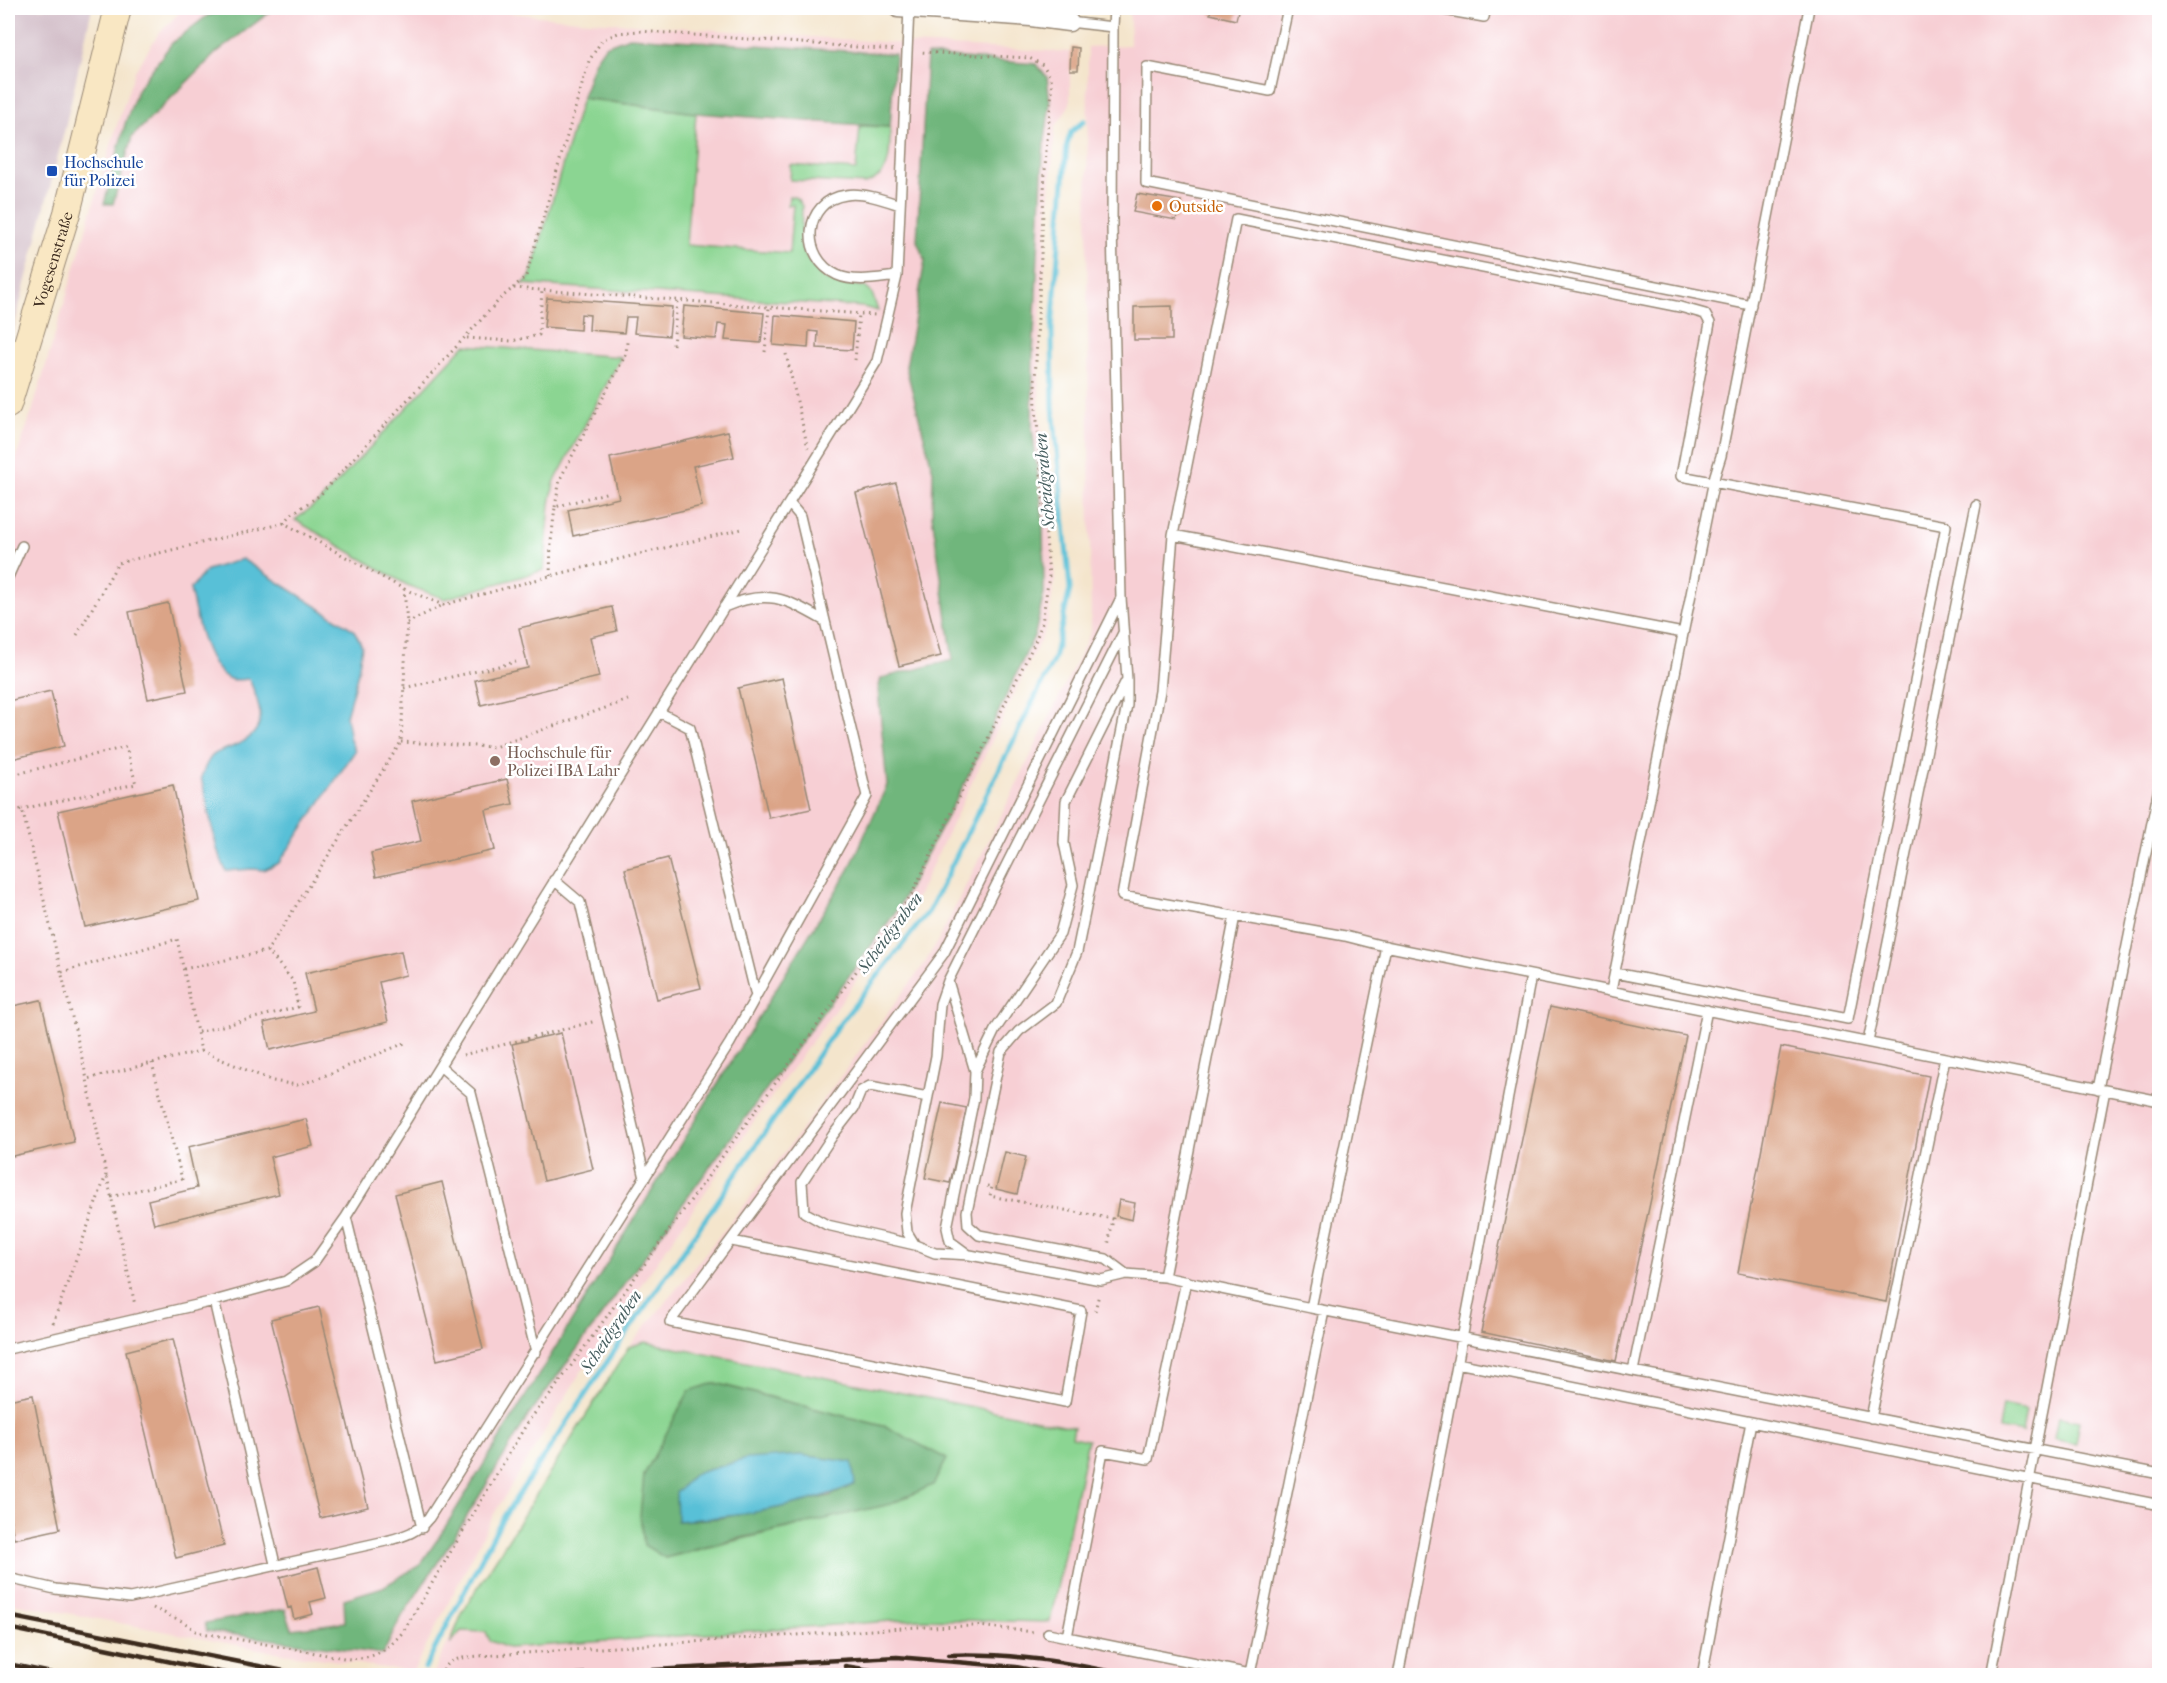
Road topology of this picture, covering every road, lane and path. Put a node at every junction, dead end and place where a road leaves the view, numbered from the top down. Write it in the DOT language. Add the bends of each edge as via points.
graph roads {
  1 [pos="904,8"];
  2 [pos="1114,8"];
  3 [pos="1288,8"];
  4 [pos="1433,8"];
  5 [pos="1809,8"];
  6 [pos="119,10"];
  7 [pos="1485,12"];
  8 [pos="1069,22"];
  9 [pos="1113,27"];
  10 [pos="909,51"];
  11 [pos="900,205"];
  12 [pos="897,276"];
  13 [pos="513,288"];
  14 [pos="542,290"];
  15 [pos="677,301"];
  16 [pos="1751,305"];
  17 [pos="769,308"];
  18 [pos="859,314"];
  19 [pos="887,316"];
  20 [pos="465,338"];
  21 [pos="627,342"];
  22 [pos="673,345"];
  23 [pos="765,352"];
  24 [pos="786,354"];
  25 [pos="855,360"];
  26 [pos="8,405"];
  27 [pos="812,466"];
  28 [pos="1714,482"];
  29 [pos="609,492"];
  30 [pos="789,503"];
  31 [pos="1976,506"];
  32 [pos="555,507"];
  33 [pos="285,523"];
  34 [pos="742,529"];
  35 [pos="1173,535"];
  36 [pos="21,546"];
  37 [pos="550,576"];
  38 [pos="8,577"];
  39 [pos="404,589"];
  40 [pos="1121,598"];
  41 [pos="443,605"];
  42 [pos="723,608"];
  43 [pos="825,621"];
  44 [pos="407,623"];
  45 [pos="1124,631"];
  46 [pos="1683,633"];
  47 [pos="77,635"];
  48 [pos="516,662"];
  49 [pos="1127,679"];
  50 [pos="404,688"];
  51 [pos="628,700"];
  52 [pos="659,712"];
  53 [pos="401,742"];
  54 [pos="8,776"];
  55 [pos="2160,783"];
  56 [pos="22,809"];
  57 [pos="8,813"];
  58 [pos="554,880"];
  59 [pos="1235,916"];
  60 [pos="1386,946"];
  61 [pos="267,951"];
  62 [pos="184,969"];
  63 [pos="62,972"];
  64 [pos="1615,973"];
  65 [pos="1531,976"];
  66 [pos="948,981"];
  67 [pos="1611,991"];
  68 [pos="756,996"];
  69 [pos="1707,1010"];
  70 [pos="607,1018"];
  71 [pos="198,1032"];
  72 [pos="1868,1042"];
  73 [pos="405,1043"];
  74 [pos="201,1051"];
  75 [pos="1945,1058"];
  76 [pos="152,1063"];
  77 [pos="440,1066"];
  78 [pos="975,1071"];
  79 [pos="87,1079"];
  80 [pos="2102,1089"];
  81 [pos="928,1097"];
  82 [pos="2160,1101"];
  83 [pos="106,1175"];
  84 [pos="645,1178"];
  85 [pos="111,1197"];
  86 [pos="346,1217"];
  87 [pos="732,1240"];
  88 [pos="915,1245"];
  89 [pos="970,1256"];
  90 [pos="1126,1274"];
  91 [pos="1164,1277"];
  92 [pos="1186,1281"];
  93 [pos="214,1301"];
  94 [pos="1311,1308"];
  95 [pos="1324,1311"];
  96 [pos="138,1318"];
  97 [pos="1462,1338"];
  98 [pos="47,1339"];
  99 [pos="8,1349"];
  100 [pos="536,1352"];
  101 [pos="1457,1363"];
  102 [pos="1633,1371"];
  103 [pos="1871,1418"];
  104 [pos="1751,1422"];
  105 [pos="2033,1450"];
  106 [pos="2160,1474"];
  107 [pos="2028,1478"];
  108 [pos="2160,1505"];
  109 [pos="422,1527"];
  110 [pos="275,1564"];
  111 [pos="8,1578"];
  112 [pos="130,1598"];
  113 [pos="1048,1633"];
  114 [pos="1067,1636"];
  115 [pos="1253,1675"];
  116 [pos="441,1676"];
  117 [pos="1398,1676"];
  118 [pos="1702,1676"];
  119 [pos="1991,1676"];
  1 -- 8 [label="street"];
  1 -- 10 [label="lane"];
  2 -- 9 [label="lane"];
  3 -- 16 [label="lane" via="1270,91 1147,67 1146,183"];
  4 -- 7 [label="lane"];
  5 -- 16 [label="lane"];
  6 -- 26 [label="street, Vogesenstraße" via="67,213"];
  8 -- 9 [label="lane"];
  9 -- 40 [label="lane" via="1112,228"];
  10 -- 11 [label="lane"];
  10 -- 13 [label="path" via="639,31 618,33 602,40 589,61 526,276"];
  10 -- 112 [label="path" via="1029,57 1043,65 1051,78 1052,91 1035,382 1049,576 1042,623 912,894 529,1420 390,1646 371,1657 350,1659 197,1632 184,1622"];
  11 -- 12 [label="lane"];
  11 -- 12 [label="lane" via="849,194 838,196 821,205 812,221 811,236 818,259 827,269 848,278"];
  12 -- 19 [label="lane"];
  13 -- 14 [label="path"];
  13 -- 20 [label="path"];
  14 -- 15 [label="path"];
  14 -- 20 [label="path" via="539,335 511,341"];
  15 -- 17 [label="path"];
  15 -- 22 [label="path"];
  16 -- 28 [label="lane"];
  17 -- 18 [label="path"];
  17 -- 23 [label="path"];
  18 -- 19 [label="path"];
  18 -- 25 [label="path"];
  19 -- 27 [label="lane" via="877,361"];
  20 -- 33 [label="path" via="320,495"];
  21 -- 32 [label="path" via="626,354 560,479"];
  24 -- 27 [label="path"];
  27 -- 30 [label="lane"];
  28 -- 35 [label="lane" via="1681,476 1710,323 1706,314 1236,219"];
  28 -- 46 [label="lane"];
  28 -- 64 [label="lane" via="1946,526 1848,1019"];
  29 -- 32 [label="path"];
  30 -- 42 [label="lane"];
  30 -- 43 [label="lane" via="800,516"];
  31 -- 72 [label="lane"];
  32 -- 37 [label="path"];
  33 -- 39 [label="path"];
  33 -- 47 [label="path" via="118,563"];
  34 -- 37 [label="path"];
  35 -- 46 [label="lane"];
  35 -- 59 [label="lane" via="1160,691 1122,896"];
  36 -- 38 [label="lane"];
  37 -- 41 [label="path"];
  39 -- 41 [label="path"];
  39 -- 44 [label="path"];
  40 -- 45 [label="lane"];
  40 -- 87 [label="lane" via="944,953"];
  41 -- 44 [label="path"];
  42 -- 43 [label="lane" via="744,599 769,597 790,602"];
  42 -- 52 [label="lane"];
  43 -- 68 [label="lane" via="867,796"];
  44 -- 50 [label="path"];
  45 -- 49 [label="lane"];
  45 -- 66 [label="lane"];
  46 -- 64 [label="lane"];
  48 -- 50 [label="path"];
  49 -- 78 [label="lane" via="1066,801 1064,843 1073,885 1060,934 995,1030"];
  49 -- 90 [label="lane" via="1127,705 1077,952 1056,1003 1019,1031 1001,1052 967,1212 968,1225 979,1235 1106,1259"];
  50 -- 53 [label="path"];
  51 -- 53 [label="path" via="494,747"];
  52 -- 58 [label="lane"];
  52 -- 68 [label="lane" via="690,728"];
  53 -- 61 [label="path"];
  54 -- 56 [label="path" via="126,747 136,784"];
  55 -- 80 [label="lane"];
  56 -- 57 [label="path"];
  56 -- 63 [label="path"];
  58 -- 70 [label="lane" via="580,902"];
  58 -- 77 [label="lane"];
  59 -- 60 [label="lane"];
  59 -- 91 [label="lane"];
  60 -- 65 [label="lane"];
  60 -- 94 [label="lane"];
  61 -- 62 [label="path"];
  61 -- 71 [label="path" via="293,981 298,1007"];
  62 -- 63 [label="path" via="177,939"];
  62 -- 71 [label="path"];
  63 -- 79 [label="path"];
  64 -- 67 [label="lane"];
  65 -- 67 [label="lane"];
  65 -- 97 [label="lane"];
  66 -- 78 [label="lane"];
  66 -- 81 [label="lane" via="939,1004 936,1056"];
  67 -- 69 [label="lane"];
  68 -- 84 [label="lane"];
  69 -- 72 [label="lane"];
  69 -- 102 [label="lane"];
  70 -- 77 [label="path" via="471,1052"];
  70 -- 84 [label="lane"];
  71 -- 74 [label="path"];
  72 -- 75 [label="lane"];
  73 -- 74 [label="path" via="297,1085 273,1081"];
  74 -- 76 [label="path"];
  75 -- 80 [label="lane"];
  75 -- 103 [label="lane"];
  76 -- 79 [label="path"];
  76 -- 85 [label="path" via="182,1179"];
  77 -- 86 [label="lane"];
  77 -- 100 [label="lane" via="471,1093"];
  78 -- 89 [label="lane" via="974,1098 947,1228 950,1241"];
  79 -- 83 [label="path"];
  80 -- 82 [label="lane"];
  80 -- 105 [label="lane"];
  81 -- 88 [label="lane" via="905,1213 907,1233"];
  81 -- 88 [label="lane" via="870,1086 861,1090 854,1108 802,1182 804,1212 827,1226"];
  83 -- 85 [label="path"];
  83 -- 98 [label="path"];
  84 -- 100 [label="lane"];
  85 -- 96 [label="path"];
  86 -- 93 [label="lane" via="315,1262 286,1281"];
  86 -- 109 [label="lane"];
  87 -- 87 [label="lane" via="670,1322 1065,1402 1081,1311"];
  88 -- 89 [label="lane" via="935,1253"];
  89 -- 90 [label="lane" via="1101,1280"];
  90 -- 91 [label="lane"];
  91 -- 92 [label="lane"];
  92 -- 94 [label="lane"];
  92 -- 114 [label="lane" via="1148,1459 1103,1451"];
  93 -- 96 [label="lane"];
  93 -- 110 [label="lane"];
  94 -- 95 [label="lane"];
  95 -- 97 [label="lane"];
  95 -- 115 [label="lane"];
  96 -- 98 [label="lane"];
  97 -- 101 [label="lane"];
  97 -- 102 [label="lane"];
  98 -- 99 [label="lane"];
  100 -- 109 [label="lane"];
  101 -- 104 [label="lane"];
  101 -- 117 [label="lane"];
  102 -- 103 [label="lane"];
  103 -- 105 [label="lane"];
  104 -- 107 [label="lane"];
  104 -- 118 [label="lane"];
  105 -- 106 [label="lane"];
  105 -- 107 [label="lane"];
  107 -- 108 [label="lane"];
  107 -- 119 [label="lane"];
  109 -- 110 [label="lane" via="386,1541"];
  110 -- 112 [label="lane"];
  111 -- 112 [label="lane" via="55,1589"];
  113 -- 114 [label="lane"];
  113 -- 116 [label="path" via="978,1626 918,1627 479,1656 453,1659"];
  114 -- 115 [label="lane"];
}
